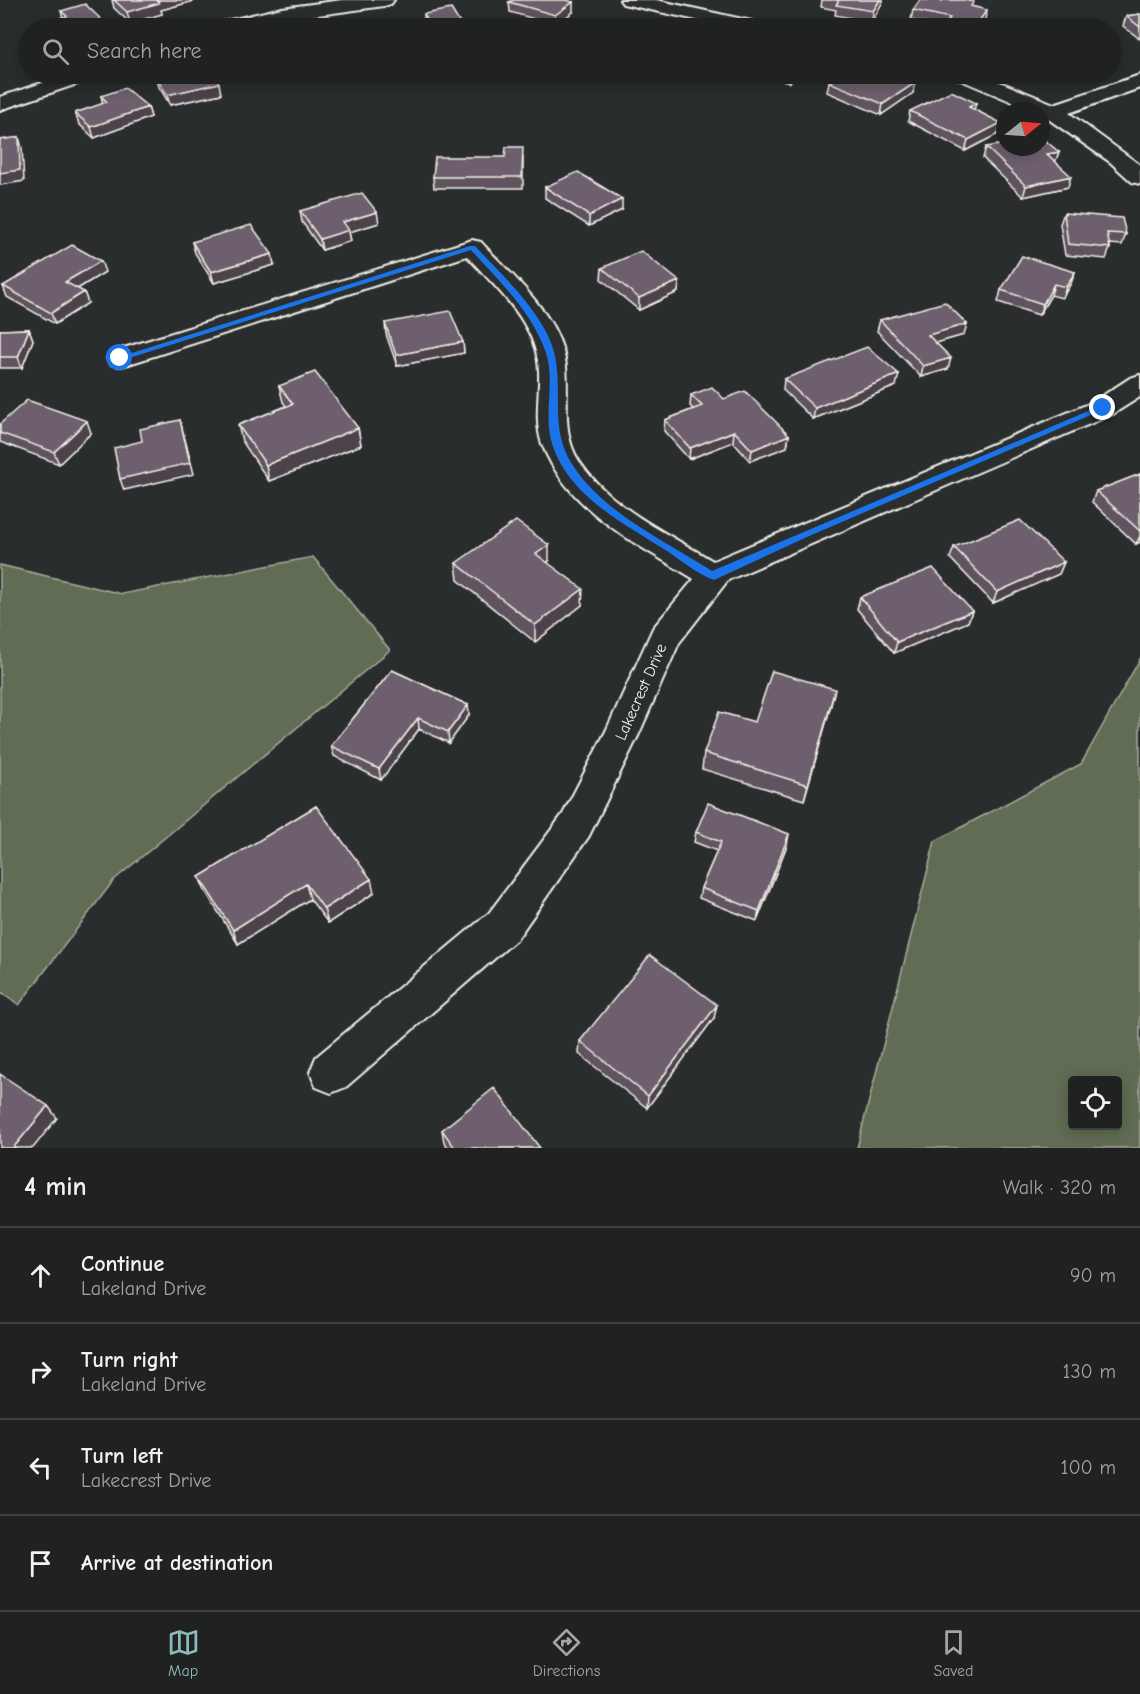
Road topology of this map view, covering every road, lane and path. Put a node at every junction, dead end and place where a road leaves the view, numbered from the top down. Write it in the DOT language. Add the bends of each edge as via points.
graph roads {
  1 [pos="384,0"];
  2 [pos="630,0"];
  3 [pos="264,18"];
  4 [pos="712,18"];
  5 [pos="1140,81"];
  6 [pos="59,84"];
  7 [pos="987,84"];
  8 [pos="0,104"];
  9 [pos="1053,111"];
  10 [pos="1140,177"];
  11 [pos="120,358"];
  12 [pos="1140,384"];
  13 [pos="714,576"];
  14 [pos="331,1072"];
  1 -- 3 [label="street"];
  2 -- 4 [label="street"];
  5 -- 9 [label="street"];
  6 -- 8 [label="street"];
  7 -- 9 [label="street"];
  9 -- 10 [label="street"];
  11 -- 13 [label="street" via="472,247 538,326 551,355 555,439 586,491"];
  12 -- 13 [label="street, Lakecrest Drive" via="1103,408"];
  13 -- 14 [label="street, Lakecrest Drive" via="665,637 576,825 503,926"];
}
